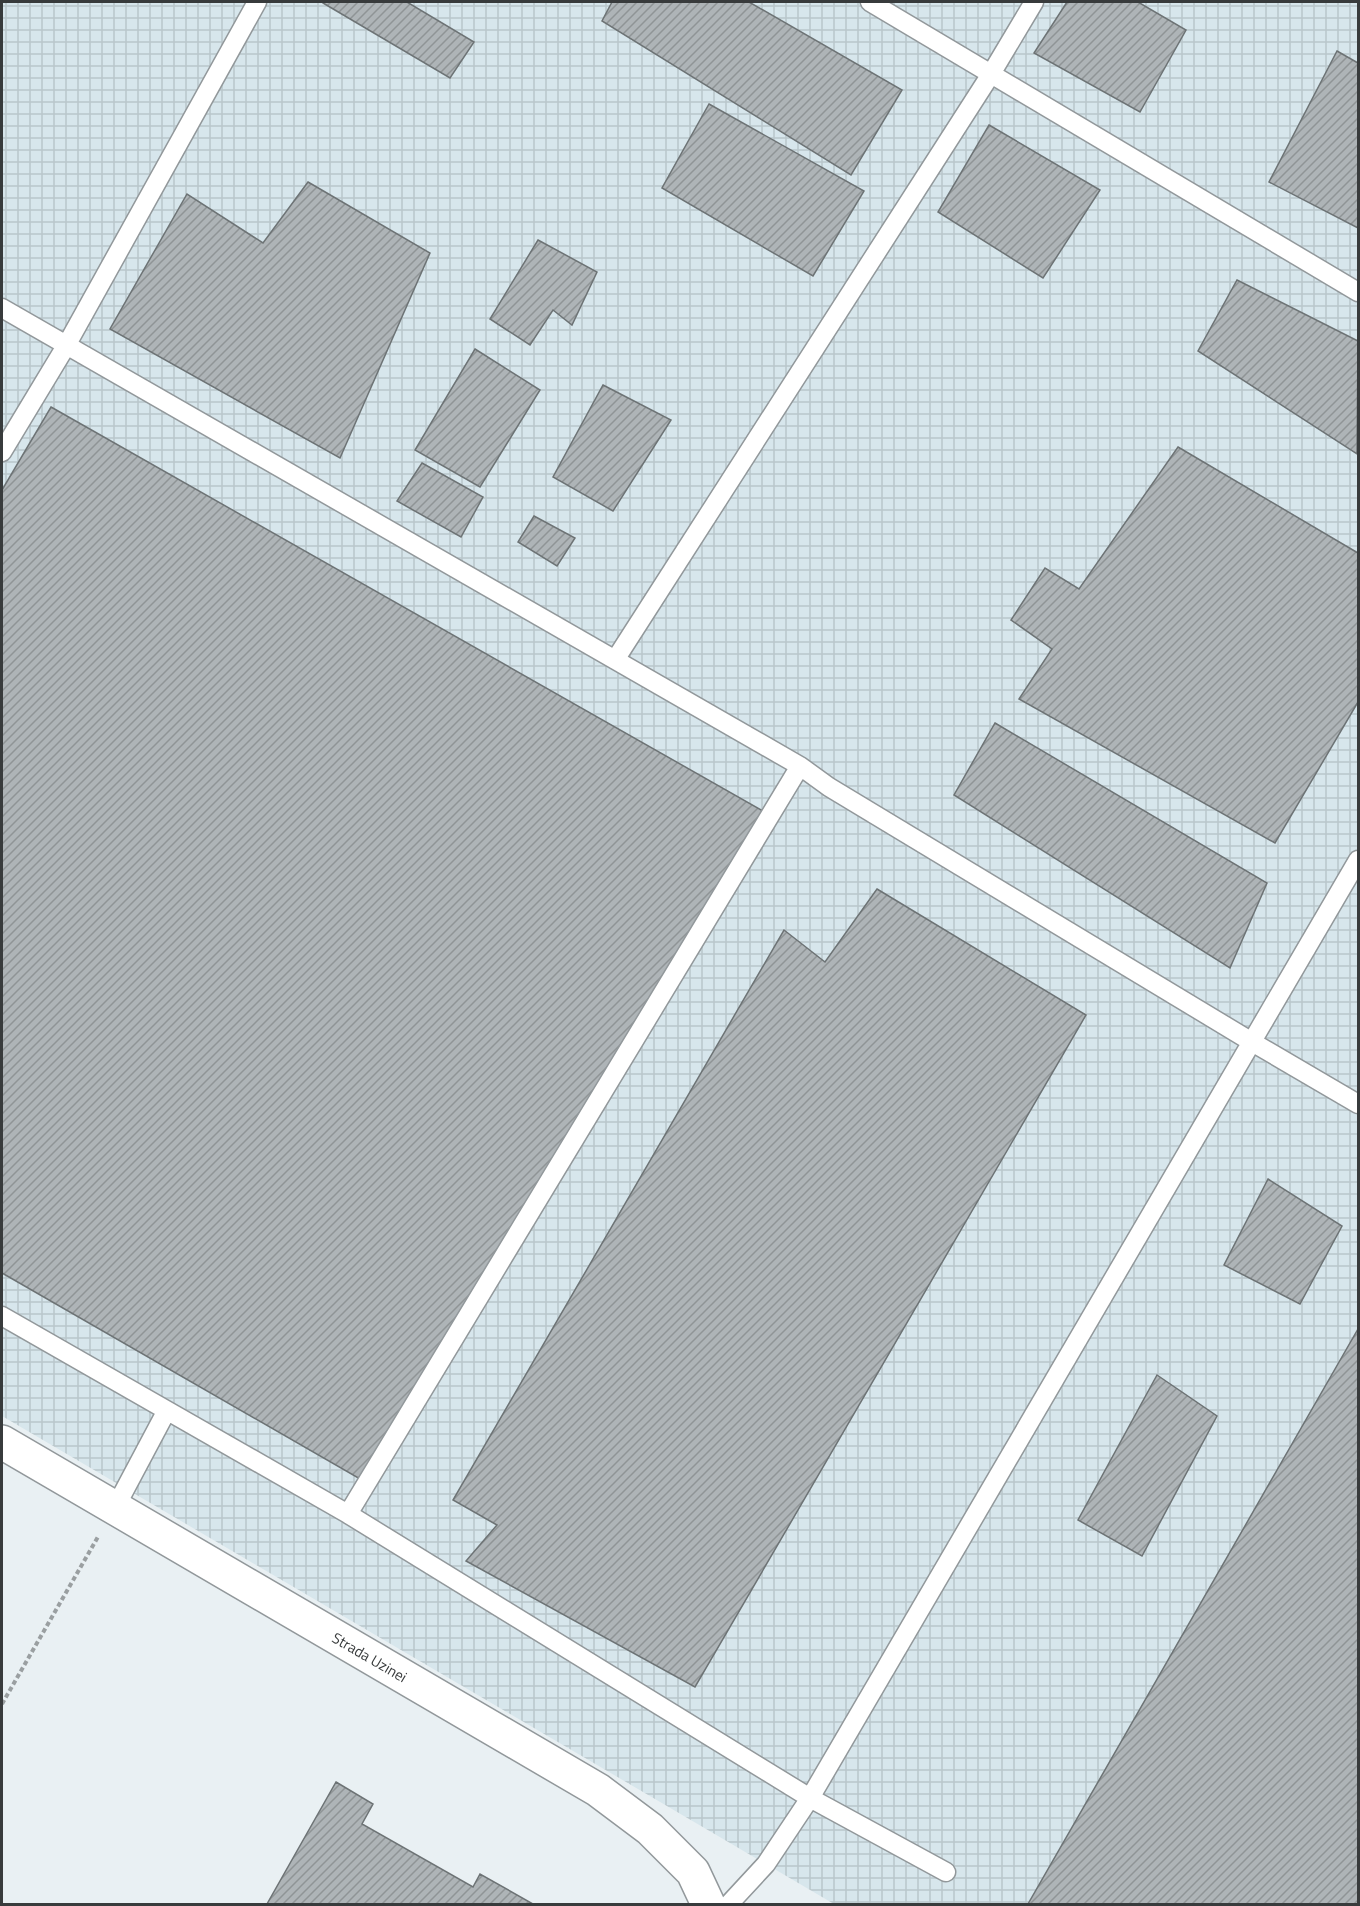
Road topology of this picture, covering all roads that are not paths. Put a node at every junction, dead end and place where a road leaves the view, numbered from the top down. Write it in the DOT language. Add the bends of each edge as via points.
graph roads {
  1 [pos="257,2"];
  2 [pos="870,2"];
  3 [pos="1034,2"];
  4 [pos="991,74"];
  5 [pos="1359,292"];
  6 [pos="2,308"];
  7 [pos="66,346"];
  8 [pos="2,452"];
  9 [pos="615,660"];
  10 [pos="800,766"];
  11 [pos="1359,860"];
  12 [pos="1252,1042"];
  13 [pos="1359,1104"];
  14 [pos="2,1316"];
  15 [pos="166,1412"];
  16 [pos="2,1442"];
  17 [pos="115,1508"];
  18 [pos="348,1514"];
  19 [pos="810,1798"];
  20 [pos="946,1872"];
  21 [pos="708,1905"];
  22 [pos="729,1905"];
  1 -- 7 [label="lane"];
  2 -- 4 [label="lane"];
  3 -- 4 [label="lane"];
  4 -- 5 [label="lane"];
  4 -- 9 [label="lane"];
  6 -- 7 [label="lane"];
  7 -- 8 [label="lane"];
  7 -- 9 [label="lane"];
  9 -- 10 [label="lane"];
  10 -- 12 [label="lane"];
  10 -- 18 [label="lane"];
  11 -- 12 [label="lane"];
  12 -- 13 [label="lane"];
  12 -- 19 [label="lane"];
  14 -- 15 [label="lane"];
  15 -- 17 [label="lane"];
  15 -- 18 [label="lane"];
  16 -- 17 [label="street, Strada Uzinei"];
  17 -- 21 [label="street, Strada Uzinei" via="598,1790 650,1829 693,1872"];
  18 -- 19 [label="lane"];
  19 -- 20 [label="lane"];
  19 -- 22 [label="lane" via="766,1864"];
}
